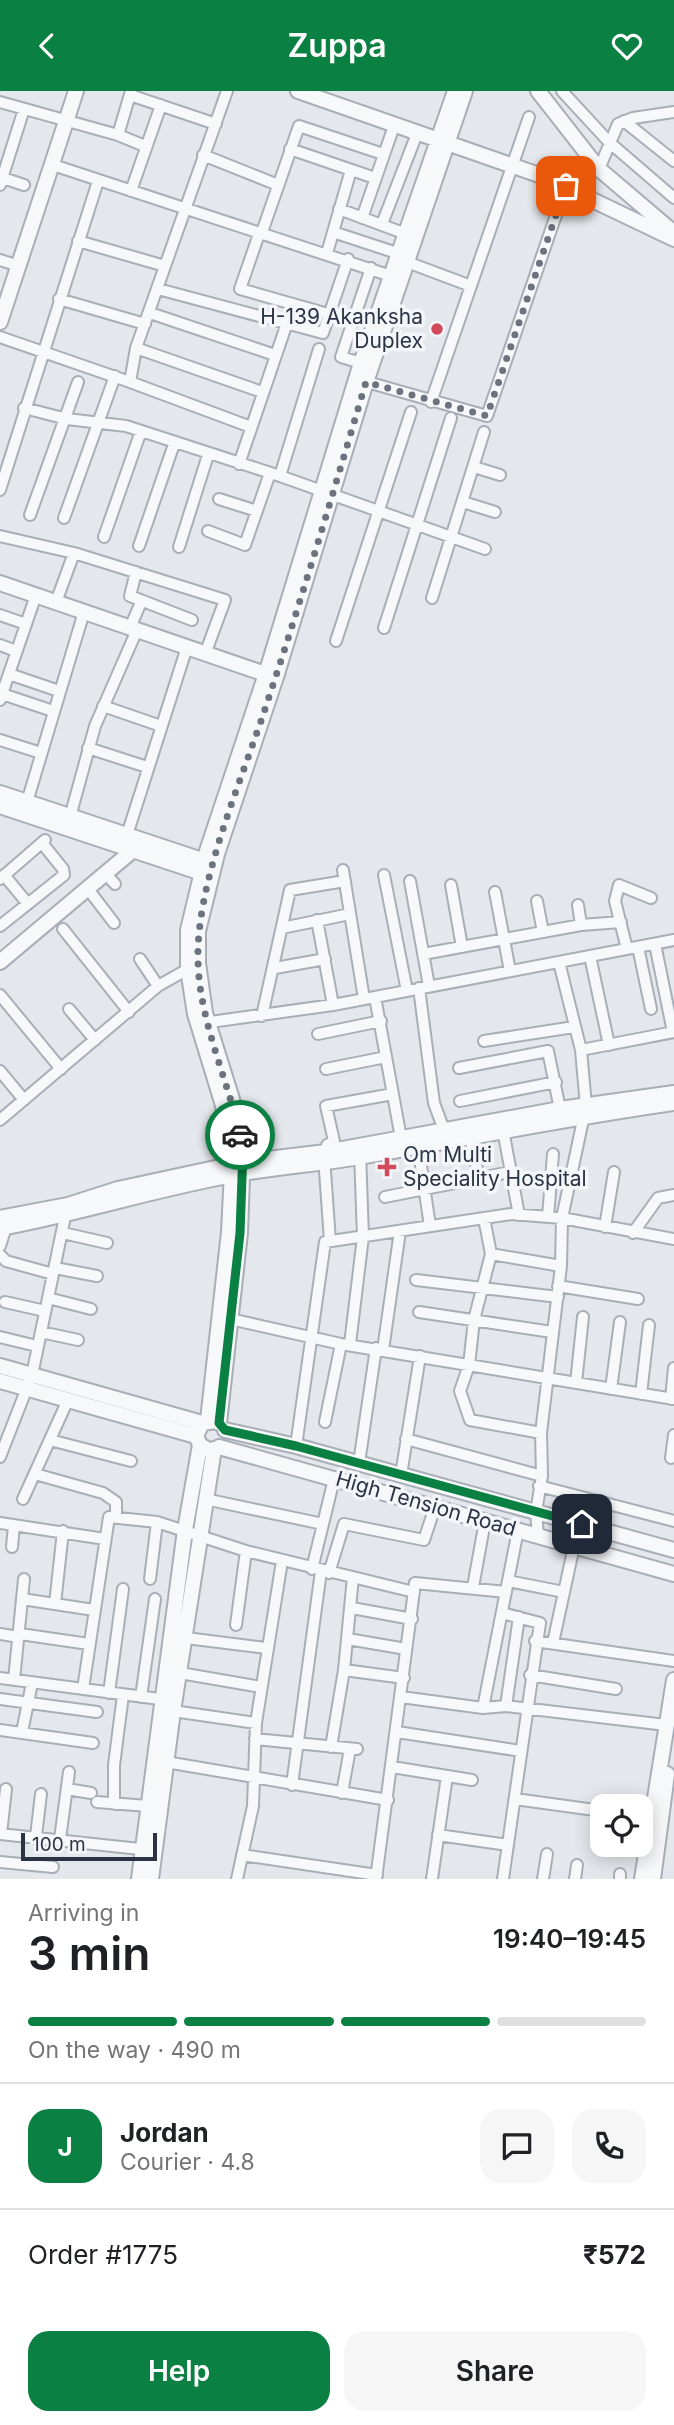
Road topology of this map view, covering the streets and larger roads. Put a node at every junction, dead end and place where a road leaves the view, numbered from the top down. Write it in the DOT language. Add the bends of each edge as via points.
graph roads {
  1 [pos="76,91"];
  2 [pos="228,91"];
  3 [pos="298,91"];
  4 [pos="461,91"];
  5 [pos="538,91"];
  6 [pos="562,91"];
  7 [pos="131,93"];
  8 [pos="320,95"];
  9 [pos="0,102"];
  10 [pos="161,105"];
  11 [pos="24,109"];
  12 [pos="672,114"];
  13 [pos="529,117"];
  14 [pos="624,121"];
  15 [pos="67,122"];
  16 [pos="395,123"];
  17 [pos="216,124"];
  18 [pos="418,131"];
  19 [pos="118,135"];
  20 [pos="444,141"];
  21 [pos="608,142"];
  22 [pos="145,146"];
  23 [pos="290,149"];
  24 [pos="383,153"];
  25 [pos="203,155"];
  26 [pos="674,161"];
  27 [pos="53,165"];
  28 [pos="513,165"];
  29 [pos="598,169"];
  30 [pos="351,170"];
  31 [pos="375,178"];
  32 [pos="1,180"];
  33 [pos="98,181"];
  34 [pos="24,185"];
  35 [pos="278,185"];
  36 [pos="566,186"];
  37 [pos="131,191"];
  38 [pos="674,198"];
  39 [pos="187,207"];
  40 [pos="340,209"];
  41 [pos="362,218"];
  42 [pos="382,224"];
  43 [pos="333,232"];
  44 [pos="674,233"];
  45 [pos="406,234"];
  46 [pos="260,235"];
  47 [pos="674,239"];
  48 [pos="78,241"];
  49 [pos="327,253"];
  50 [pos="403,258"];
  51 [pos="348,259"];
  52 [pos="0,260"];
  53 [pos="16,265"];
  54 [pos="165,266"];
  55 [pos="371,268"];
  56 [pos="391,276"];
  57 [pos="471,286"];
  58 [pos="5,287"];
  59 [pos="158,289"];
  60 [pos="59,299"];
  61 [pos="150,313"];
  62 [pos="328,314"];
  63 [pos="1,315"];
  64 [pos="286,323"];
  65 [pos="145,324"];
  66 [pos="0,337"];
  67 [pos="136,348"];
  68 [pos="319,349"];
  69 [pos="43,352"];
  70 [pos="275,355"];
  71 [pos="361,363"];
  72 [pos="115,376"];
  73 [pos="361,380"];
  74 [pos="78,382"];
  75 [pos="130,382"];
  76 [pos="262,392"];
  77 [pos="431,402"];
  78 [pos="24,408"];
  79 [pos="411,412"];
  80 [pos="451,418"];
  81 [pos="67,419"];
  82 [pos="98,424"];
  83 [pos="251,427"];
  84 [pos="141,431"];
  85 [pos="484,432"];
  86 [pos="0,444"];
  87 [pos="174,444"];
  88 [pos="13,449"];
  89 [pos="208,455"];
  90 [pos="239,464"];
  91 [pos="474,467"];
  92 [pos="275,474"];
  93 [pos="500,475"];
  94 [pos="1,484"];
  95 [pos="328,493"];
  96 [pos="219,499"];
  97 [pos="463,502"];
  98 [pos="257,511"];
  99 [pos="379,512"];
  100 [pos="495,512"];
  101 [pos="30,515"];
  102 [pos="64,518"];
  103 [pos="416,524"];
  104 [pos="208,531"];
  105 [pos="0,536"];
  106 [pos="104,537"];
  107 [pos="452,537"];
  108 [pos="139,546"];
  109 [pos="178,547"];
  110 [pos="485,549"];
  111 [pos="74,553"];
  112 [pos="136,572"];
  113 [pos="0,583"];
  114 [pos="36,595"];
  115 [pos="432,598"];
  116 [pos="56,602"];
  117 [pos="141,603"];
  118 [pos="84,612"];
  119 [pos="0,615"];
  120 [pos="192,620"];
  121 [pos="26,624"];
  122 [pos="384,628"];
  123 [pos="134,629"];
  124 [pos="336,641"];
  125 [pos="0,645"];
  126 [pos="187,647"];
  127 [pos="16,651"];
  128 [pos="205,653"];
  129 [pos="271,675"];
  130 [pos="5,676"];
  131 [pos="59,691"];
  132 [pos="1,697"];
  133 [pos="103,706"];
  134 [pos="53,711"];
  135 [pos="161,726"];
  136 [pos="0,740"];
  137 [pos="88,748"];
  138 [pos="41,753"];
  139 [pos="147,767"];
  140 [pos="0,793"];
  141 [pos="27,803"];
  142 [pos="0,806"];
  143 [pos="70,817"];
  144 [pos="127,835"];
  145 [pos="138,846"];
  146 [pos="208,869"];
  147 [pos="384,875"];
  148 [pos="2,877"];
  149 [pos="410,881"];
  150 [pos="451,885"];
  151 [pos="88,889"];
  152 [pos="495,892"];
  153 [pos="651,898"];
  154 [pos="537,901"];
  155 [pos="28,904"];
  156 [pos="578,905"];
  157 [pos="350,914"];
  158 [pos="317,920"];
  159 [pos="621,922"];
  160 [pos="114,923"];
  161 [pos="581,925"];
  162 [pos="0,926"];
  163 [pos="282,927"];
  164 [pos="63,929"];
  165 [pos="543,932"];
  166 [pos="502,940"];
  167 [pos="674,940"];
  168 [pos="655,944"];
  169 [pos="462,947"];
  170 [pos="632,948"];
  171 [pos="423,954"];
  172 [pos="590,956"];
  173 [pos="140,959"];
  174 [pos="325,959"];
  175 [pos="0,962"];
  176 [pos="559,962"];
  177 [pos="275,968"];
  178 [pos="188,969"];
  179 [pos="510,971"];
  180 [pos="158,986"];
  181 [pos="424,987"];
  182 [pos="407,991"];
  183 [pos="0,995"];
  184 [pos="369,998"];
  185 [pos="333,1005"];
  186 [pos="69,1009"];
  187 [pos="651,1009"];
  188 [pos="129,1013"];
  189 [pos="262,1016"];
  190 [pos="381,1021"];
  191 [pos="202,1023"];
  192 [pos="574,1027"];
  193 [pos="674,1032"];
  194 [pos="318,1034"];
  195 [pos="95,1040"];
  196 [pos="484,1041"];
  197 [pos="609,1045"];
  198 [pos="581,1050"];
  199 [pos="386,1057"];
  200 [pos="459,1068"];
  201 [pos="61,1069"];
  202 [pos="326,1069"];
  203 [pos="0,1071"];
  204 [pos="556,1082"];
  205 [pos="674,1093"];
  206 [pos="393,1094"];
  207 [pos="24,1100"];
  208 [pos="460,1101"];
  209 [pos="674,1103"];
  210 [pos="560,1109"];
  211 [pos="585,1111"];
  212 [pos="0,1120"];
  213 [pos="444,1130"];
  214 [pos="503,1130"];
  215 [pos="470,1136"];
  216 [pos="401,1138"];
  217 [pos="417,1141"];
  218 [pos="360,1151"];
  219 [pos="553,1154"];
  220 [pos="325,1155"];
  221 [pos="237,1169"];
  222 [pos="510,1172"];
  223 [pos="614,1172"];
  224 [pos="479,1179"];
  225 [pos="425,1188"];
  226 [pos="674,1195"];
  227 [pos="385,1197"];
  228 [pos="67,1210"];
  229 [pos="519,1215"];
  230 [pos="548,1217"];
  231 [pos="484,1218"];
  232 [pos="562,1218"];
  233 [pos="2,1224"];
  234 [pos="430,1226"];
  235 [pos="605,1227"];
  236 [pos="400,1231"];
  237 [pos="63,1233"];
  238 [pos="633,1233"];
  239 [pos="363,1237"];
  240 [pos="674,1239"];
  241 [pos="330,1241"];
  242 [pos="107,1243"];
  243 [pos="0,1245"];
  244 [pos="491,1254"];
  245 [pos="0,1255"];
  246 [pos="561,1266"];
  247 [pos="54,1271"];
  248 [pos="97,1276"];
  249 [pos="416,1280"];
  250 [pos="481,1289"];
  251 [pos="558,1291"];
  252 [pos="48,1298"];
  253 [pos="638,1299"];
  254 [pos="5,1302"];
  255 [pos="91,1309"];
  256 [pos="46,1311"];
  257 [pos="419,1312"];
  258 [pos="583,1317"];
  259 [pos="226,1318"];
  260 [pos="474,1320"];
  261 [pos="620,1322"];
  262 [pos="649,1325"];
  263 [pos="41,1332"];
  264 [pos="552,1332"];
  265 [pos="0,1337"];
  266 [pos="312,1337"];
  267 [pos="78,1340"];
  268 [pos="345,1344"];
  269 [pos="37,1346"];
  270 [pos="379,1349"];
  271 [pos="420,1356"];
  272 [pos="469,1364"];
  273 [pos="0,1366"];
  274 [pos="674,1368"];
  275 [pos="547,1378"];
  276 [pos="0,1381"];
  277 [pos="30,1382"];
  278 [pos="576,1383"];
  279 [pos="611,1389"];
  280 [pos="641,1394"];
  281 [pos="673,1399"];
  282 [pos="67,1402"];
  283 [pos="325,1422"];
  284 [pos="541,1433"];
  285 [pos="210,1434"];
  286 [pos="674,1435"];
  287 [pos="50,1440"];
  288 [pos="406,1440"];
  289 [pos="296,1446"];
  290 [pos="0,1457"];
  291 [pos="671,1458"];
  292 [pos="131,1461"];
  293 [pos="359,1463"];
  294 [pos="35,1474"];
  295 [pos="401,1475"];
  296 [pos="334,1479"];
  297 [pos="540,1481"];
  298 [pos="23,1499"];
  299 [pos="205,1499"];
  300 [pos="435,1507"];
  301 [pos="536,1512"];
  302 [pos="116,1517"];
  303 [pos="485,1521"];
  304 [pos="674,1521"];
  305 [pos="157,1522"];
  306 [pos="0,1523"];
  307 [pos="323,1524"];
  308 [pos="14,1525"];
  309 [pos="185,1530"];
  310 [pos="518,1530"];
  311 [pos="63,1531"];
  312 [pos="200,1536"];
  313 [pos="538,1536"];
  314 [pos="105,1539"];
  315 [pos="574,1546"];
  316 [pos="12,1547"];
  317 [pos="674,1550"];
  318 [pos="246,1551"];
  319 [pos="282,1561"];
  320 [pos="321,1571"];
  321 [pos="674,1574"];
  322 [pos="353,1577"];
  323 [pos="24,1579"];
  324 [pos="150,1579"];
  325 [pos="473,1587"];
  326 [pos="507,1587"];
  327 [pos="123,1589"];
  328 [pos="414,1592"];
  329 [pos="564,1592"];
  330 [pos="22,1599"];
  331 [pos="155,1599"];
  332 [pos="55,1604"];
  333 [pos="352,1608"];
  334 [pos="94,1610"];
  335 [pos="502,1613"];
  336 [pos="519,1617"];
  337 [pos="412,1619"];
  338 [pos="236,1625"];
  339 [pos="0,1634"];
  340 [pos="20,1635"];
  341 [pos="186,1639"];
  342 [pos="348,1639"];
  343 [pos="536,1641"];
  344 [pos="89,1643"];
  345 [pos="553,1643"];
  346 [pos="266,1648"];
  347 [pos="406,1649"];
  348 [pos="674,1661"];
  349 [pos="344,1670"];
  350 [pos="180,1673"];
  351 [pos="530,1675"];
  352 [pos="0,1678"];
  353 [pos="404,1678"];
  354 [pos="14,1680"];
  355 [pos="674,1680"];
  356 [pos="32,1683"];
  357 [pos="261,1687"];
  358 [pos="83,1689"];
  359 [pos="616,1689"];
  360 [pos="109,1693"];
  361 [pos="124,1695"];
  362 [pos="141,1697"];
  363 [pos="401,1697"];
  364 [pos="0,1699"];
  365 [pos="30,1702"];
  366 [pos="170,1704"];
  367 [pos="506,1706"];
  368 [pos="484,1707"];
  369 [pos="526,1709"];
  370 [pos="97,1712"];
  371 [pos="256,1723"];
  372 [pos="670,1728"];
  373 [pos="0,1730"];
  374 [pos="22,1732"];
  375 [pos="397,1732"];
  376 [pos="255,1739"];
  377 [pos="93,1742"];
  378 [pos="299,1744"];
  379 [pos="331,1747"];
  380 [pos="520,1751"];
  381 [pos="166,1762"];
  382 [pos="392,1767"];
  383 [pos="69,1772"];
  384 [pos="447,1776"];
  385 [pos="253,1777"];
  386 [pos="472,1780"];
  387 [pos="292,1784"];
  388 [pos="6,1789"];
  389 [pos="67,1789"];
  390 [pos="342,1793"];
  391 [pos="41,1794"];
  392 [pos="515,1799"];
  393 [pos="388,1800"];
  394 [pos="114,1804"];
  395 [pos="148,1806"];
  396 [pos="590,1809"];
  397 [pos="653,1809"];
  398 [pos="1,1834"];
  399 [pos="438,1835"];
  400 [pos="36,1836"];
  401 [pos="60,1839"];
  402 [pos="508,1845"];
  403 [pos="149,1850"];
  404 [pos="547,1854"];
  405 [pos="242,1855"];
  406 [pos="645,1857"];
  407 [pos="652,1857"];
  408 [pos="0,1862"];
  409 [pos="577,1865"];
  410 [pos="53,1867"];
  411 [pos="376,1877"];
  412 [pos="139,1879"];
  413 [pos="151,1879"];
  414 [pos="237,1879"];
  415 [pos="432,1879"];
  416 [pos="503,1879"];
  417 [pos="543,1879"];
  418 [pos="575,1879"];
  419 [pos="642,1879"];
  420 [pos="653,1879"];
  1 -- 15 [label="street"];
  2 -- 17 [label="street"];
  3 -- 8 [label="street"];
  4 -- 20 [label="street"];
  5 -- 29 [label="street"];
  6 -- 21 [label="street"];
  7 -- 10 [label="street"];
  7 -- 19 [label="street"];
  8 -- 16 [label="street"];
  9 -- 11 [label="street"];
  10 -- 17 [label="street"];
  10 -- 22 [label="street"];
  11 -- 15 [label="street"];
  11 -- 32 [label="street"];
  12 -- 14 [label="street"];
  13 -- 28 [label="street"];
  14 -- 21 [label="street"];
  14 -- 26 [label="street"];
  15 -- 19 [label="street"];
  15 -- 27 [label="street"];
  16 -- 18 [label="street"];
  16 -- 24 [label="street"];
  17 -- 25 [label="street"];
  18 -- 20 [label="street"];
  18 -- 42 [label="street"];
  19 -- 22 [label="street"];
  20 -- 28 [label="street"];
  20 -- 45 [label="street"];
  20 -- 50 [label="street"];
  21 -- 29 [label="street"];
  21 -- 38 [label="street"];
  22 -- 37 [label="street"];
  23 -- 24 [label="street" via="299,126"];
  23 -- 30 [label="street"];
  23 -- 35 [label="street"];
  24 -- 31 [label="street"];
  25 -- 35 [label="street"];
  25 -- 39 [label="street"];
  27 -- 33 [label="street"];
  27 -- 53 [label="street"];
  28 -- 36 [label="street"];
  28 -- 57 [label="street"];
  29 -- 44 [label="street"];
  30 -- 31 [label="street"];
  30 -- 40 [label="street"];
  31 -- 41 [label="street"];
  32 -- 34 [label="street"];
  33 -- 37 [label="street"];
  33 -- 48 [label="street"];
  35 -- 46 [label="street"];
  36 -- 47 [label="street"];
  36 -- 77 [label="street" via="487,416"];
  37 -- 39 [label="street"];
  39 -- 46 [label="street"];
  39 -- 54 [label="street"];
  40 -- 41 [label="street"];
  40 -- 43 [label="street"];
  41 -- 42 [label="street"];
  42 -- 45 [label="street"];
  43 -- 49 [label="street"];
  43 -- 50 [label="street"];
  45 -- 50 [label="street"];
  46 -- 49 [label="street"];
  46 -- 62 [label="street" via="240,289"];
  48 -- 54 [label="street"];
  48 -- 60 [label="street"];
  49 -- 51 [label="street"];
  50 -- 56 [label="street"];
  50 -- 57 [label="street"];
  50 -- 73 [label="street"];
  51 -- 55 [label="street"];
  51 -- 62 [label="street"];
  52 -- 53 [label="street"];
  53 -- 58 [label="street"];
  54 -- 59 [label="street"];
  55 -- 56 [label="street"];
  55 -- 71 [label="street" via="341,357"];
  56 -- 71 [label="street"];
  57 -- 77 [label="street"];
  58 -- 63 [label="street"];
  59 -- 61 [label="street"];
  59 -- 64 [label="street"];
  60 -- 65 [label="street"];
  60 -- 69 [label="street"];
  61 -- 65 [label="street"];
  61 -- 70 [label="street"];
  62 -- 64 [label="street" via="323,333"];
  64 -- 70 [label="street"];
  65 -- 67 [label="street"];
  66 -- 69 [label="street"];
  67 -- 75 [label="street"];
  67 -- 76 [label="street"];
  68 -- 92 [label="street"];
  69 -- 72 [label="street"];
  69 -- 78 [label="street"];
  70 -- 76 [label="street"];
  71 -- 73 [label="street"];
  72 -- 75 [label="street"];
  72 -- 82 [label="street"];
  73 -- 77 [label="street"];
  73 -- 95 [label="street"];
  74 -- 81 [label="street"];
  75 -- 83 [label="street"];
  76 -- 83 [label="street"];
  78 -- 81 [label="street"];
  78 -- 88 [label="street"];
  79 -- 99 [label="street"];
  80 -- 103 [label="street"];
  81 -- 82 [label="street"];
  81 -- 101 [label="street"];
  82 -- 84 [label="street"];
  82 -- 102 [label="street"];
  83 -- 90 [label="street"];
  84 -- 87 [label="street"];
  84 -- 106 [label="street"];
  85 -- 91 [label="street"];
  86 -- 88 [label="street"];
  87 -- 89 [label="street"];
  87 -- 108 [label="street"];
  88 -- 94 [label="street"];
  89 -- 90 [label="street"];
  89 -- 109 [label="street"];
  90 -- 92 [label="street"];
  91 -- 93 [label="street"];
  91 -- 97 [label="street"];
  92 -- 95 [label="street"];
  92 -- 98 [label="street"];
  95 -- 99 [label="street"];
  95 -- 129 [label="street"];
  96 -- 98 [label="street"];
  97 -- 100 [label="street"];
  97 -- 107 [label="street"];
  98 -- 104 [label="street" via="245,545"];
  99 -- 103 [label="street"];
  99 -- 124 [label="street"];
  103 -- 107 [label="street"];
  103 -- 122 [label="street"];
  105 -- 111 [label="street"];
  107 -- 110 [label="street"];
  107 -- 115 [label="street"];
  111 -- 112 [label="street"];
  111 -- 116 [label="street"];
  112 -- 117 [label="street" via="130,596"];
  112 -- 128 [label="street" via="225,600"];
  113 -- 114 [label="street"];
  114 -- 116 [label="street"];
  114 -- 121 [label="street"];
  116 -- 118 [label="street"];
  117 -- 120 [label="street"];
  117 -- 123 [label="street"];
  118 -- 123 [label="street"];
  118 -- 131 [label="street"];
  119 -- 121 [label="street"];
  121 -- 127 [label="street"];
  123 -- 126 [label="street"];
  123 -- 133 [label="street"];
  125 -- 127 [label="street"];
  126 -- 128 [label="street"];
  126 -- 135 [label="street"];
  127 -- 130 [label="street"];
  128 -- 129 [label="street"];
  129 -- 146 [label="street"];
  130 -- 131 [label="street"];
  130 -- 132 [label="street"];
  131 -- 134 [label="street"];
  132 -- 134 [label="street"];
  133 -- 135 [label="street"];
  133 -- 137 [label="street"];
  134 -- 138 [label="street"];
  135 -- 139 [label="street"];
  136 -- 138 [label="street"];
  137 -- 139 [label="street"];
  137 -- 143 [label="street"];
  138 -- 141 [label="street"];
  139 -- 144 [label="street"];
  140 -- 141 [label="street"];
  141 -- 143 [label="street"];
  142 -- 145 [label="street"];
  143 -- 144 [label="street"];
  144 -- 145 [label="street"];
  145 -- 146 [label="street"];
  145 -- 151 [label="street" via="111,879"];
  146 -- 178 [label="street" via="188,930"];
  146 -- 191 [label="street" via="198,931"];
  147 -- 182 [label="street"];
  148 -- 155 [label="street"];
  148 -- 155 [label="street" via="45,841 64,875"];
  149 -- 171 [label="street"];
  150 -- 169 [label="street"];
  151 -- 160 [label="street"];
  151 -- 175 [label="street"];
  152 -- 166 [label="street"];
  153 -- 159 [label="street" via="619,885 615,901"];
  154 -- 165 [label="street"];
  155 -- 162 [label="street"];
  156 -- 161 [label="street"];
  157 -- 158 [label="street"];
  157 -- 163 [label="street" via="344,876 290,890"];
  157 -- 184 [label="street"];
  158 -- 163 [label="street"];
  158 -- 174 [label="street"];
  159 -- 161 [label="street"];
  159 -- 170 [label="street"];
  161 -- 165 [label="street"];
  163 -- 177 [label="street"];
  164 -- 188 [label="street"];
  165 -- 166 [label="street"];
  166 -- 169 [label="street"];
  166 -- 179 [label="street"];
  167 -- 168 [label="street"];
  168 -- 170 [label="street"];
  168 -- 193 [label="street"];
  169 -- 171 [label="street"];
  170 -- 172 [label="street"];
  170 -- 187 [label="street"];
  171 -- 181 [label="street"];
  172 -- 176 [label="street"];
  172 -- 197 [label="street"];
  173 -- 180 [label="street"];
  174 -- 177 [label="street"];
  174 -- 185 [label="street"];
  176 -- 179 [label="street"];
  176 -- 192 [label="street"];
  177 -- 189 [label="street"];
  178 -- 180 [label="street"];
  178 -- 191 [label="street"];
  179 -- 181 [label="street"];
  180 -- 188 [label="street"];
  181 -- 182 [label="street"];
  181 -- 213 [label="street" via="434,1103"];
  182 -- 184 [label="street"];
  183 -- 201 [label="street"];
  184 -- 185 [label="street"];
  184 -- 190 [label="street"];
  185 -- 189 [label="street"];
  186 -- 195 [label="street"];
  188 -- 195 [label="street"];
  189 -- 191 [label="street"];
  190 -- 194 [label="street"];
  190 -- 199 [label="street"];
  191 -- 221 [label="street"];
  192 -- 196 [label="street"];
  192 -- 198 [label="street"];
  193 -- 197 [label="street"];
  195 -- 201 [label="street"];
  197 -- 198 [label="street"];
  198 -- 211 [label="street"];
  199 -- 202 [label="street"];
  199 -- 206 [label="street"];
  200 -- 204 [label="street" via="548,1051"];
  201 -- 207 [label="street"];
  203 -- 207 [label="street"];
  204 -- 208 [label="street"];
  204 -- 210 [label="street"];
  205 -- 211 [label="street"];
  206 -- 216 [label="street"];
  206 -- 220 [label="street" via="326,1106 334,1141 327,1145"];
  207 -- 212 [label="street"];
  209 -- 211 [label="street"];
  210 -- 211 [label="street"];
  210 -- 213 [label="street"];
  211 -- 214 [label="street"];
  211 -- 232 [label="street"];
  213 -- 217 [label="street"];
  214 -- 215 [label="street"];
  214 -- 222 [label="street"];
  215 -- 217 [label="street"];
  215 -- 224 [label="street"];
  216 -- 217 [label="street"];
  216 -- 218 [label="street"];
  217 -- 218 [label="street"];
  217 -- 225 [label="street"];
  218 -- 220 [label="street"];
  218 -- 239 [label="street"];
  219 -- 230 [label="street"];
  220 -- 221 [label="street"];
  220 -- 241 [label="street"];
  221 -- 228 [label="street" via="118,1189"];
  221 -- 259 [label="street"];
  222 -- 224 [label="street"];
  222 -- 229 [label="street"];
  223 -- 235 [label="street"];
  224 -- 225 [label="street"];
  225 -- 227 [label="street"];
  225 -- 234 [label="street"];
  226 -- 238 [label="street" via="657,1199"];
  228 -- 233 [label="street"];
  228 -- 237 [label="street"];
  229 -- 230 [label="street"];
  229 -- 231 [label="street"];
  230 -- 232 [label="street"];
  231 -- 234 [label="street"];
  231 -- 244 [label="street"];
  232 -- 235 [label="street"];
  232 -- 246 [label="street"];
  233 -- 243 [label="street"];
  234 -- 236 [label="street"];
  235 -- 238 [label="street"];
  236 -- 239 [label="street"];
  236 -- 270 [label="street"];
  237 -- 242 [label="street"];
  237 -- 247 [label="street"];
  238 -- 240 [label="street"];
  239 -- 241 [label="street"];
  239 -- 268 [label="street"];
  241 -- 266 [label="street" via="324,1242"];
  244 -- 246 [label="street"];
  244 -- 250 [label="street"];
  245 -- 247 [label="street" via="6,1261"];
  246 -- 251 [label="street"];
  247 -- 248 [label="street"];
  247 -- 252 [label="street"];
  249 -- 250 [label="street"];
  250 -- 251 [label="street"];
  250 -- 260 [label="street"];
  251 -- 253 [label="street"];
  251 -- 264 [label="street"];
  252 -- 255 [label="street"];
  252 -- 256 [label="street"];
  254 -- 256 [label="street"];
  256 -- 263 [label="street"];
  257 -- 260 [label="street"];
  258 -- 278 [label="street"];
  259 -- 266 [label="street"];
  259 -- 285 [label="street"];
  260 -- 264 [label="street"];
  260 -- 272 [label="street"];
  261 -- 279 [label="street"];
  262 -- 280 [label="street"];
  263 -- 267 [label="street"];
  263 -- 269 [label="street"];
  264 -- 275 [label="street"];
  265 -- 269 [label="street"];
  266 -- 268 [label="street"];
  266 -- 289 [label="street"];
  268 -- 270 [label="street"];
  268 -- 283 [label="street"];
  269 -- 277 [label="street"];
  270 -- 271 [label="street"];
  270 -- 293 [label="street"];
  271 -- 272 [label="street"];
  271 -- 288 [label="street"];
  272 -- 275 [label="street"];
  272 -- 284 [label="street" via="460,1391 470,1420"];
  273 -- 277 [label="street"];
  274 -- 281 [label="street"];
  275 -- 278 [label="street"];
  275 -- 284 [label="street"];
  276 -- 277 [label="street"];
  277 -- 282 [label="street"];
  277 -- 285 [label="street"];
  277 -- 290 [label="street"];
  278 -- 279 [label="street"];
  279 -- 280 [label="street"];
  280 -- 281 [label="street"];
  282 -- 285 [label="street"];
  282 -- 287 [label="street"];
  284 -- 297 [label="street"];
  285 -- 289 [label="street, High Tension Road"];
  285 -- 296 [label="street, High Tension Road"];
  285 -- 299 [label="street"];
  285 -- 309 [label="street"];
  286 -- 291 [label="street"];
  287 -- 292 [label="street"];
  287 -- 294 [label="street"];
  288 -- 295 [label="street"];
  288 -- 297 [label="street"];
  289 -- 293 [label="street, High Tension Road"];
  293 -- 295 [label="street, High Tension Road"];
  294 -- 298 [label="street"];
  294 -- 302 [label="street" via="103,1493 116,1503"];
  295 -- 301 [label="street, High Tension Road"];
  296 -- 300 [label="street, High Tension Road"];
  296 -- 307 [label="street"];
  297 -- 301 [label="street"];
  297 -- 304 [label="street"];
  299 -- 307 [label="street"];
  299 -- 312 [label="street"];
  300 -- 303 [label="street, High Tension Road"];
  300 -- 320 [label="street" via="424,1541 344,1524"];
  301 -- 313 [label="street"];
  301 -- 317 [label="street, High Tension Road"];
  302 -- 305 [label="street"];
  302 -- 314 [label="street" via="110,1517"];
  303 -- 310 [label="street, High Tension Road"];
  303 -- 325 [label="street"];
  305 -- 309 [label="street"];
  305 -- 324 [label="street"];
  306 -- 308 [label="street"];
  307 -- 320 [label="street"];
  308 -- 311 [label="street"];
  308 -- 316 [label="street"];
  309 -- 312 [label="street"];
  309 -- 366 [label="street"];
  310 -- 313 [label="street, High Tension Road"];
  310 -- 326 [label="street"];
  311 -- 314 [label="street"];
  311 -- 332 [label="street"];
  312 -- 318 [label="street"];
  312 -- 341 [label="street"];
  313 -- 315 [label="street, High Tension Road"];
  314 -- 334 [label="street"];
  315 -- 321 [label="street, High Tension Road"];
  315 -- 329 [label="street"];
  318 -- 319 [label="street"];
  318 -- 338 [label="street"];
  319 -- 320 [label="street"];
  319 -- 346 [label="street"];
  320 -- 322 [label="street"];
  320 -- 378 [label="street"];
  322 -- 328 [label="street"];
  322 -- 333 [label="street"];
  323 -- 330 [label="street"];
  325 -- 326 [label="street"];
  325 -- 328 [label="street" via="415,1583"];
  326 -- 329 [label="street"];
  326 -- 335 [label="street"];
  327 -- 360 [label="street"];
  328 -- 337 [label="street"];
  329 -- 345 [label="street"];
  330 -- 332 [label="street"];
  330 -- 340 [label="street"];
  331 -- 362 [label="street"];
  332 -- 334 [label="street"];
  333 -- 337 [label="street"];
  333 -- 342 [label="street"];
  334 -- 344 [label="street"];
  335 -- 336 [label="street"];
  335 -- 368 [label="street"];
  336 -- 343 [label="street" via="540,1623"];
  336 -- 367 [label="street"];
  337 -- 347 [label="street"];
  339 -- 340 [label="street"];
  340 -- 344 [label="street"];
  340 -- 354 [label="street"];
  341 -- 346 [label="street"];
  341 -- 350 [label="street"];
  342 -- 347 [label="street"];
  342 -- 349 [label="street"];
  343 -- 345 [label="street"];
  343 -- 351 [label="street"];
  344 -- 358 [label="street"];
  345 -- 348 [label="street"];
  346 -- 357 [label="street"];
  347 -- 353 [label="street"];
  349 -- 353 [label="street"];
  349 -- 379 [label="street"];
  350 -- 357 [label="street"];
  350 -- 366 [label="street"];
  351 -- 359 [label="street"];
  351 -- 369 [label="street"];
  352 -- 354 [label="street"];
  353 -- 363 [label="street"];
  354 -- 356 [label="street"];
  355 -- 372 [label="street"];
  356 -- 358 [label="street"];
  356 -- 365 [label="street"];
  357 -- 371 [label="street"];
  358 -- 360 [label="street"];
  360 -- 361 [label="street"];
  361 -- 362 [label="street"];
  361 -- 394 [label="street" via="114,1765"];
  362 -- 366 [label="street"];
  363 -- 368 [label="street"];
  363 -- 375 [label="street"];
  364 -- 365 [label="street"];
  365 -- 370 [label="street"];
  365 -- 374 [label="street"];
  366 -- 371 [label="street"];
  366 -- 381 [label="street"];
  366 -- 395 [label="street"];
  367 -- 368 [label="street"];
  367 -- 369 [label="street"];
  369 -- 372 [label="street"];
  369 -- 380 [label="street"];
  371 -- 376 [label="street"];
  372 -- 397 [label="street"];
  373 -- 374 [label="street"];
  374 -- 377 [label="street"];
  375 -- 380 [label="street"];
  375 -- 382 [label="street"];
  376 -- 378 [label="street"];
  376 -- 385 [label="street"];
  378 -- 379 [label="street"];
  378 -- 387 [label="street"];
  379 -- 390 [label="street" via="353,1749"];
  380 -- 392 [label="street"];
  381 -- 385 [label="street"];
  381 -- 403 [label="street"];
  382 -- 384 [label="street"];
  382 -- 393 [label="street"];
  383 -- 389 [label="street"];
  384 -- 386 [label="street"];
  384 -- 399 [label="street"];
  385 -- 387 [label="street"];
  385 -- 405 [label="street" via="253,1806"];
  387 -- 390 [label="street"];
  388 -- 398 [label="street"];
  389 -- 394 [label="street"];
  389 -- 401 [label="street"];
  390 -- 393 [label="street"];
  391 -- 400 [label="street"];
  392 -- 396 [label="street"];
  392 -- 402 [label="street"];
  393 -- 411 [label="street"];
  394 -- 395 [label="street"];
  395 -- 403 [label="street"];
  398 -- 400 [label="street"];
  399 -- 402 [label="street"];
  399 -- 415 [label="street"];
  400 -- 401 [label="street"];
  401 -- 403 [label="street"];
  402 -- 416 [label="street"];
  403 -- 412 [label="street"];
  403 -- 413 [label="street"];
  404 -- 417 [label="street"];
  405 -- 411 [label="street"];
  405 -- 414 [label="street"];
  406 -- 419 [label="street"];
  407 -- 420 [label="street"];
  408 -- 410 [label="street"];
  409 -- 418 [label="street"];
}
